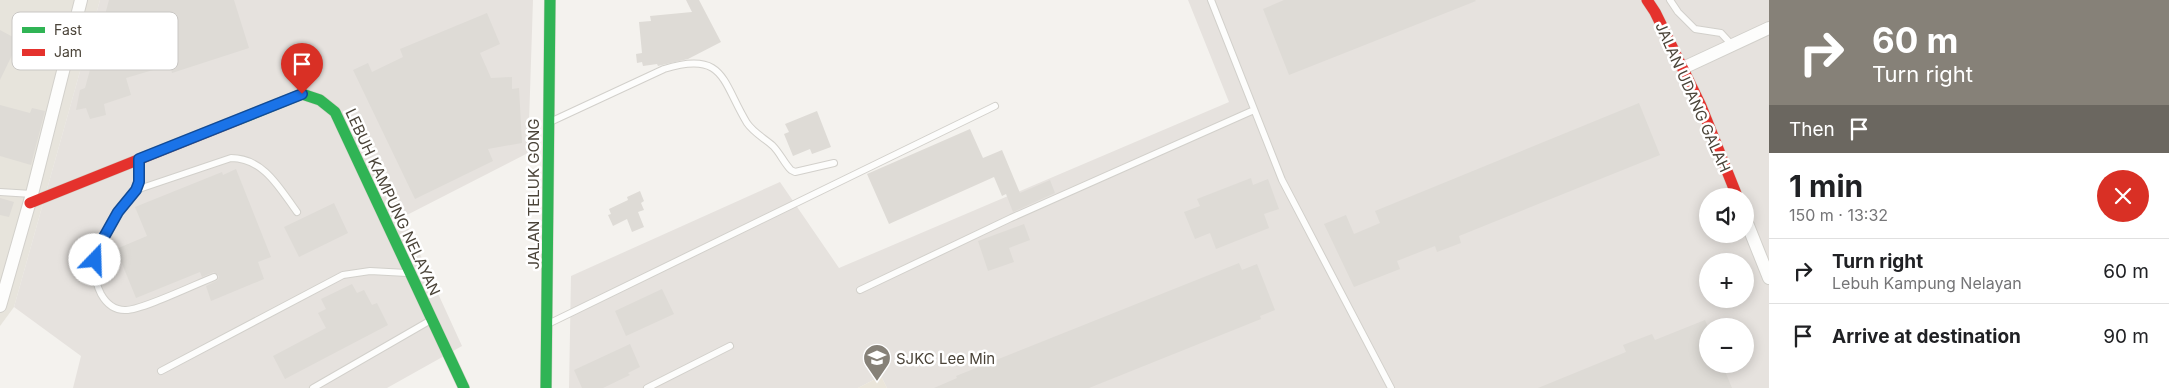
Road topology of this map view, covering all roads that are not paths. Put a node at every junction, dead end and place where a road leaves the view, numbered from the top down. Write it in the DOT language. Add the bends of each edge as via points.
graph roads {
  1 [pos="550,0"];
  2 [pos="1211,0"];
  3 [pos="1647,0"];
  4 [pos="1670,0"];
  5 [pos="1769,28"];
  6 [pos="1732,45"];
  7 [pos="1683,68"];
  8 [pos="63,70"];
  9 [pos="995,106"];
  10 [pos="1254,110"];
  11 [pos="548,122"];
  12 [pos="139,159"];
  13 [pos="834,163"];
  14 [pos="1733,188"];
  15 [pos="136,190"];
  16 [pos="0,192"];
  17 [pos="31,199"];
  18 [pos="297,212"];
  19 [pos="1754,240"];
  20 [pos="410,273"];
  21 [pos="214,276"];
  22 [pos="1769,278"];
  23 [pos="860,290"];
  24 [pos="0,306"];
  25 [pos="432,319"];
  26 [pos="547,325"];
  27 [pos="730,346"];
  28 [pos="161,371"];
  29 [pos="313,388"];
  30 [pos="464,388"];
  31 [pos="546,388"];
  32 [pos="647,388"];
  33 [pos="1391,388"];
  1 -- 11 [label="street, JALAN TELUK GONG"];
  2 -- 10 [label="lane"];
  3 -- 7 [label="street, JALAN UDANG GALAH"];
  4 -- 6 [label="lane" via="1690,26 1721,33"];
  5 -- 6 [label="street"];
  6 -- 7 [label="street"];
  7 -- 14 [label="street, JALAN UDANG GALAH"];
  8 -- 17 [label="street"];
  9 -- 26 [label="lane"];
  10 -- 23 [label="lane" via="1011,218"];
  10 -- 33 [label="lane" via="1295,206"];
  11 -- 13 [label="lane" via="664,69 700,63 710,66 723,78 751,128 773,146 791,170 795,172"];
  11 -- 26 [label="street, JALAN TELUK GONG"];
  12 -- 15 [label="lane"];
  12 -- 17 [label="street, LEBUH KAMPUNG NELAYAN"];
  12 -- 20 [label="street, LEBUH KAMPUNG NELAYAN" via="302,94 316,96 335,112"];
  15 -- 18 [label="lane" via="239,158 258,165 267,173"];
  15 -- 21 [label="lane" via="118,212 97,249 95,272 106,302 116,309 144,306"];
  16 -- 17 [label="lane"];
  17 -- 24 [label="street"];
  19 -- 22 [label="street"];
  20 -- 25 [label="street, LEBUH KAMPUNG NELAYAN"];
  20 -- 28 [label="lane" via="370,270 343,275"];
  25 -- 29 [label="lane"];
  25 -- 30 [label="street, LEBUH KAMPUNG NELAYAN"];
  26 -- 31 [label="street, JALAN TELUK GONG"];
  27 -- 32 [label="lane"];
}
